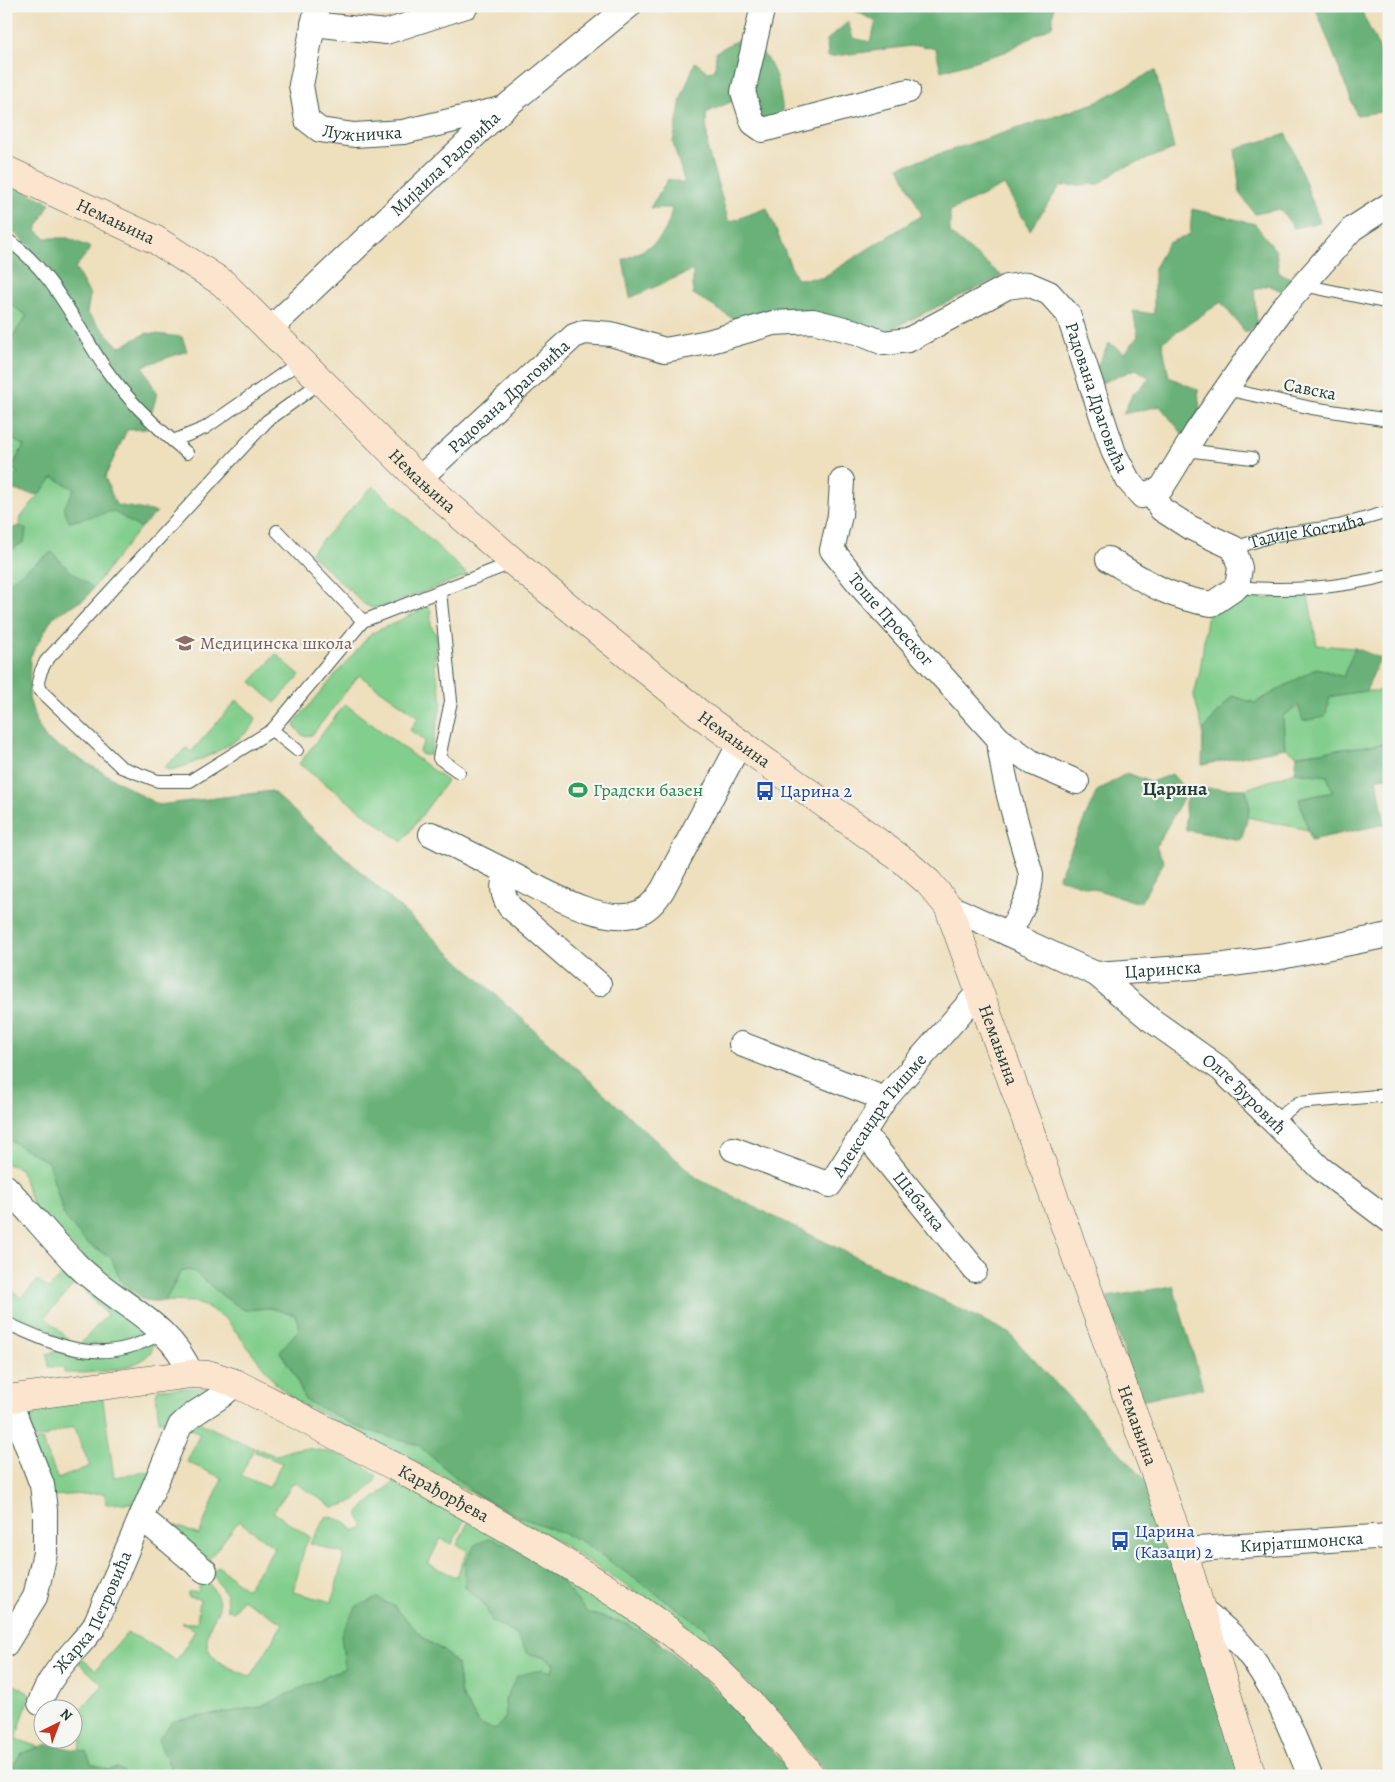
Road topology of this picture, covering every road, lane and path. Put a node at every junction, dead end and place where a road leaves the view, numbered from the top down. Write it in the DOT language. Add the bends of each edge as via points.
graph roads {
  1 [pos="466,6"];
  2 [pos="629,6"];
  3 [pos="763,6"];
  4 [pos="315,15"];
  5 [pos="413,15"];
  6 [pos="908,91"];
  7 [pos="503,109"];
  8 [pos="6,170"];
  9 [pos="1389,205"];
  10 [pos="6,239"];
  11 [pos="1303,285"];
  12 [pos="1389,303"];
  13 [pos="270,330"];
  14 [pos="301,360"];
  15 [pos="322,381"];
  16 [pos="1226,390"];
  17 [pos="1389,420"];
  18 [pos="173,441"];
  19 [pos="1185,450"];
  20 [pos="187,453"];
  21 [pos="1252,458"];
  22 [pos="419,479"];
  23 [pos="842,481"];
  24 [pos="1151,492"];
  25 [pos="1380,514"];
  26 [pos="277,532"];
  27 [pos="1234,548"];
  28 [pos="1108,559"];
  29 [pos="514,562"];
  30 [pos="1389,575"];
  31 [pos="1237,587"];
  32 [pos="440,591"];
  33 [pos="363,621"];
  34 [pos="272,730"];
  35 [pos="999,739"];
  36 [pos="740,743"];
  37 [pos="297,750"];
  38 [pos="459,772"];
  39 [pos="1077,782"];
  40 [pos="431,834"];
  41 [pos="507,872"];
  42 [pos="948,906"];
  43 [pos="1009,934"];
  44 [pos="1389,935"];
  45 [pos="1096,974"];
  46 [pos="599,984"];
  47 [pos="978,993"];
  48 [pos="741,1044"];
  49 [pos="1389,1095"];
  50 [pos="885,1098"];
  51 [pos="1274,1121"];
  52 [pos="863,1132"];
  53 [pos="733,1149"];
  54 [pos="6,1187"];
  55 [pos="1389,1220"];
  56 [pos="975,1270"];
  57 [pos="6,1323"];
  58 [pos="162,1332"];
  59 [pos="191,1374"];
  60 [pos="236,1383"];
  61 [pos="7,1399"];
  62 [pos="142,1518"];
  63 [pos="1389,1536"];
  64 [pos="1184,1550"];
  65 [pos="205,1571"];
  66 [pos="1203,1610"];
  67 [pos="6,1644"];
  68 [pos="41,1700"];
  69 [pos="811,1776"];
  70 [pos="1252,1776"];
  71 [pos="1310,1776"];
  1 -- 5 [label="street"];
  2 -- 7 [label="street, Мијаила Радовића"];
  3 -- 6 [label="street" via="743,92 753,123 763,130"];
  4 -- 5 [label="street" via="386,32"];
  4 -- 7 [label="street, Лужничка" via="302,85 307,120 320,130 354,134 403,132"];
  7 -- 13 [label="street, Мијаила Радовића"];
  8 -- 13 [label="main road, Немањина" via="176,251 223,283"];
  9 -- 11 [label="street" via="1352,229"];
  10 -- 18 [label="lane" via="42,274 117,384"];
  11 -- 12 [label="lane"];
  11 -- 16 [label="street" via="1281,310"];
  13 -- 14 [label="main road, Немањина"];
  14 -- 15 [label="main road, Немањина"];
  14 -- 18 [label="lane" via="205,428"];
  15 -- 22 [label="main road, Немањина"];
  15 -- 34 [label="lane" via="267,421 46,661 38,682 39,689 121,767 158,781 190,781"];
  16 -- 17 [label="lane, Савска"];
  16 -- 19 [label="street"];
  18 -- 20 [label="lane"];
  19 -- 21 [label="lane"];
  19 -- 24 [label="street" via="1161,489"];
  22 -- 24 [label="street, Радована Драговића" via="574,336 585,332 610,334 665,350 708,342 773,323 813,320 884,343 908,340 1007,287 1028,284 1050,292 1068,314 1114,453 1128,480 1142,496"];
  22 -- 29 [label="main road, Немањина"];
  23 -- 35 [label="street, Тоше Проеског" via="840,515 832,550"];
  24 -- 27 [label="street, Тадије Костића" via="1162,509 1189,527"];
  25 -- 27 [label="lane, Тадије Костића" via="1338,526 1275,535"];
  26 -- 33 [label="lane"];
  27 -- 31 [label="street, Тадије Костића" via="1240,568"];
  28 -- 31 [label="street" via="1164,592 1187,600 1212,604"];
  29 -- 32 [label="lane"];
  29 -- 36 [label="main road, Немањина" via="650,675"];
  30 -- 31 [label="lane" via="1273,591"];
  32 -- 33 [label="lane"];
  32 -- 38 [label="lane" via="451,701 439,758"];
  33 -- 34 [label="lane"];
  34 -- 37 [label="lane"];
  35 -- 39 [label="street, Тоше Проеског" via="1033,763"];
  35 -- 43 [label="street" via="1011,803 1031,874 1027,899"];
  36 -- 41 [label="street" via="663,890 639,913 610,916"];
  36 -- 42 [label="main road, Немањина" via="904,860"];
  40 -- 41 [label="street"];
  41 -- 46 [label="street" via="502,889 510,907"];
  42 -- 43 [label="street, Царинска"];
  42 -- 47 [label="main road, Немањина"];
  43 -- 45 [label="street, Царинска"];
  44 -- 45 [label="street, Царинска" via="1234,964"];
  45 -- 51 [label="street, Олге Ђуровић" via="1150,1019 1222,1070"];
  47 -- 50 [label="street, Александра Тишме"];
  47 -- 64 [label="main road, Немањина"];
  48 -- 50 [label="street"];
  49 -- 51 [label="lane" via="1298,1103"];
  50 -- 52 [label="street, Александра Тишме"];
  51 -- 55 [label="street, Олге Ђуровић" via="1320,1168"];
  52 -- 53 [label="street, Александра Тишме" via="830,1185"];
  52 -- 56 [label="street, Шабачка"];
  54 -- 58 [label="street" via="77,1264"];
  57 -- 58 [label="lane" via="61,1347 80,1351 123,1349 142,1344"];
  58 -- 59 [label="street" via="185,1357"];
  59 -- 60 [label="main road, Карађорђева" via="211,1375"];
  59 -- 61 [label="main road, Карађорђева"];
  60 -- 62 [label="street, Жарка Петровића" via="216,1402 187,1418 180,1426"];
  60 -- 69 [label="main road, Карађорђева" via="444,1492 599,1582 689,1646 721,1674"];
  61 -- 67 [label="street" via="42,1485 46,1553 35,1597"];
  62 -- 65 [label="street"];
  62 -- 68 [label="street, Жарка Петровића" via="94,1628 62,1662 46,1686"];
  63 -- 64 [label="street, Кирјатшмонска"];
  64 -- 66 [label="main road, Немањина"];
  66 -- 70 [label="main road, Немањина"];
  66 -- 71 [label="street, Немањина" via="1242,1647 1258,1668"];
}
